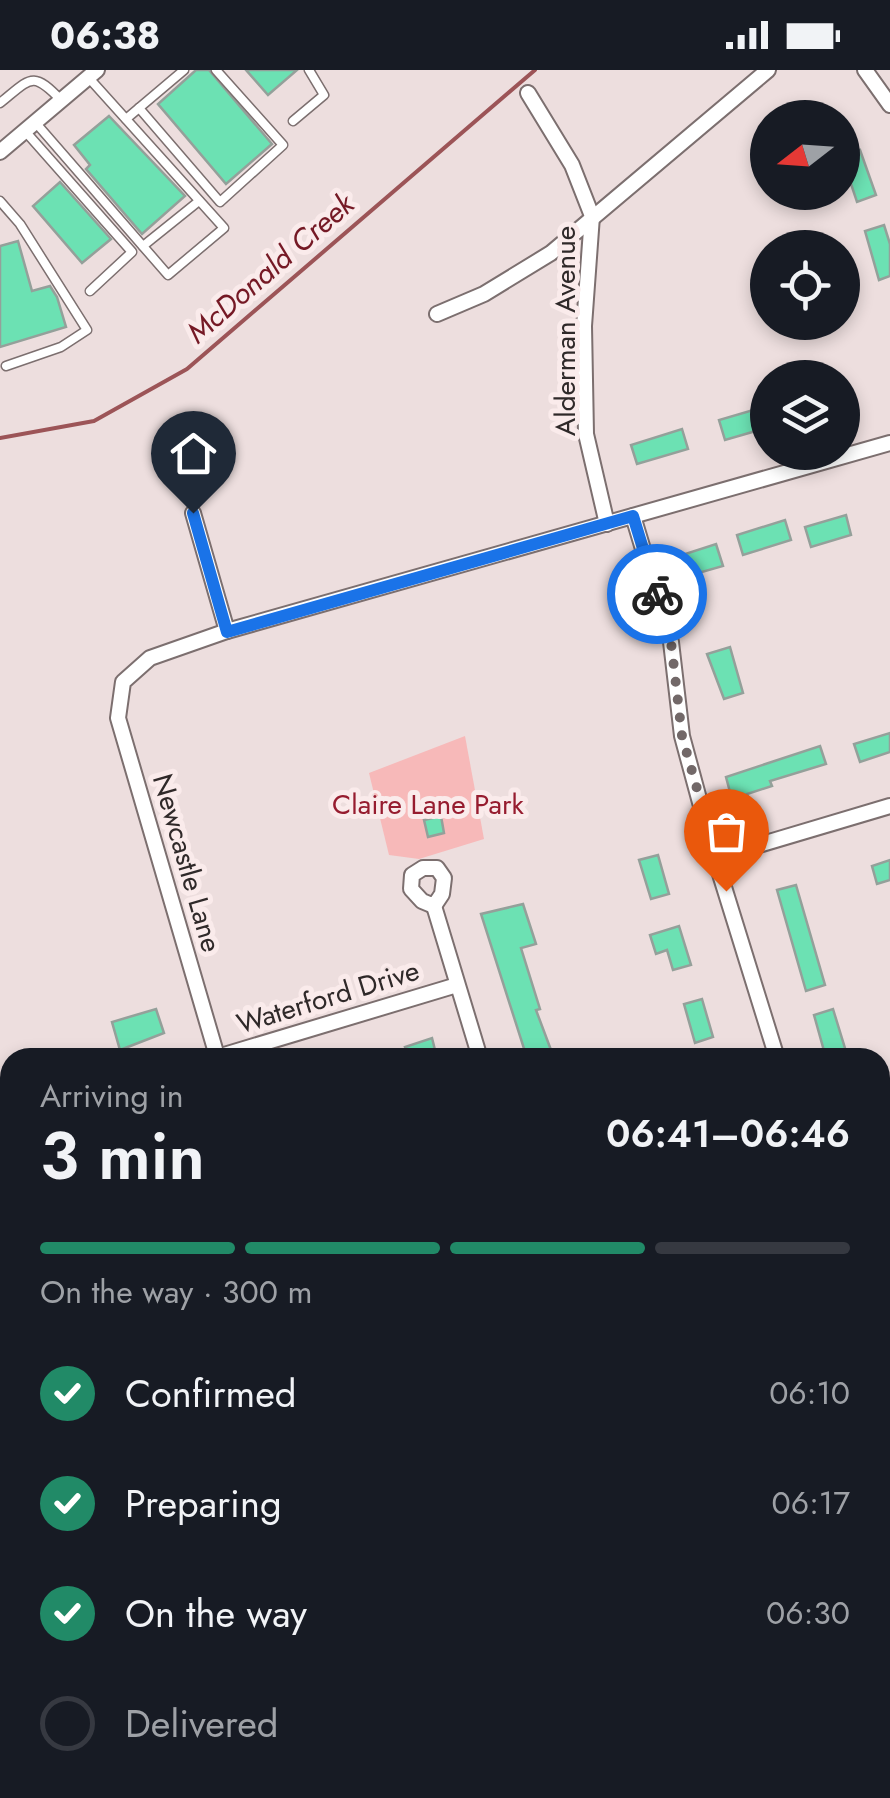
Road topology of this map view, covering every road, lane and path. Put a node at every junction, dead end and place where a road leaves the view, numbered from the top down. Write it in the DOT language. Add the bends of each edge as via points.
graph roads {
  1 [pos="184,70"];
  2 [pos="216,70"];
  3 [pos="309,70"];
  4 [pos="768,70"];
  5 [pos="865,70"];
  6 [pos="92,74"];
  7 [pos="528,93"];
  8 [pos="61,100"];
  9 [pos="0,103"];
  10 [pos="890,104"];
  11 [pos="139,108"];
  12 [pos="126,120"];
  13 [pos="293,122"];
  14 [pos="30,127"];
  15 [pos="0,152"];
  16 [pos="0,201"];
  17 [pos="200,201"];
  18 [pos="592,216"];
  19 [pos="143,246"];
  20 [pos="90,291"];
  21 [pos="438,314"];
  22 [pos="6,366"];
  23 [pos="890,443"];
  24 [pos="193,513"];
  25 [pos="633,516"];
  26 [pos="607,524"];
  27 [pos="227,632"];
  28 [pos="890,806"];
  29 [pos="715,858"];
  30 [pos="434,906"];
  31 [pos="457,985"];
  32 [pos="212,1048"];
  33 [pos="245,1048"];
  34 [pos="477,1048"];
  35 [pos="774,1048"];
  1 -- 11 [label="lane"];
  2 -- 11 [label="lane" via="283,145 220,202"];
  3 -- 13 [label="lane" via="324,95"];
  4 -- 18 [label="street"];
  5 -- 10 [label="street"];
  6 -- 8 [label="street"];
  6 -- 12 [label="lane"];
  7 -- 18 [label="street, Alderman Avenue" via="572,165"];
  8 -- 9 [label="lane" via="37,77"];
  8 -- 14 [label="street"];
  11 -- 12 [label="lane"];
  12 -- 17 [label="lane"];
  14 -- 15 [label="street"];
  14 -- 19 [label="lane"];
  14 -- 20 [label="lane" via="132,252"];
  16 -- 22 [label="lane" via="87,330"];
  17 -- 19 [label="lane"];
  17 -- 19 [label="lane" via="224,228 168,275"];
  18 -- 21 [label="street" via="551,253"];
  18 -- 26 [label="street, Alderman Avenue" via="586,434"];
  23 -- 25 [label="street"];
  24 -- 27 [label="street"];
  25 -- 26 [label="street"];
  25 -- 29 [label="street" via="671,642 682,736"];
  26 -- 27 [label="street"];
  27 -- 32 [label="street, Newcastle Lane" via="150,658 124,682 118,718"];
  28 -- 29 [label="street"];
  29 -- 35 [label="street"];
  30 -- 31 [label="street"];
  31 -- 33 [label="street, Waterford Drive"];
  31 -- 34 [label="street"];
}
